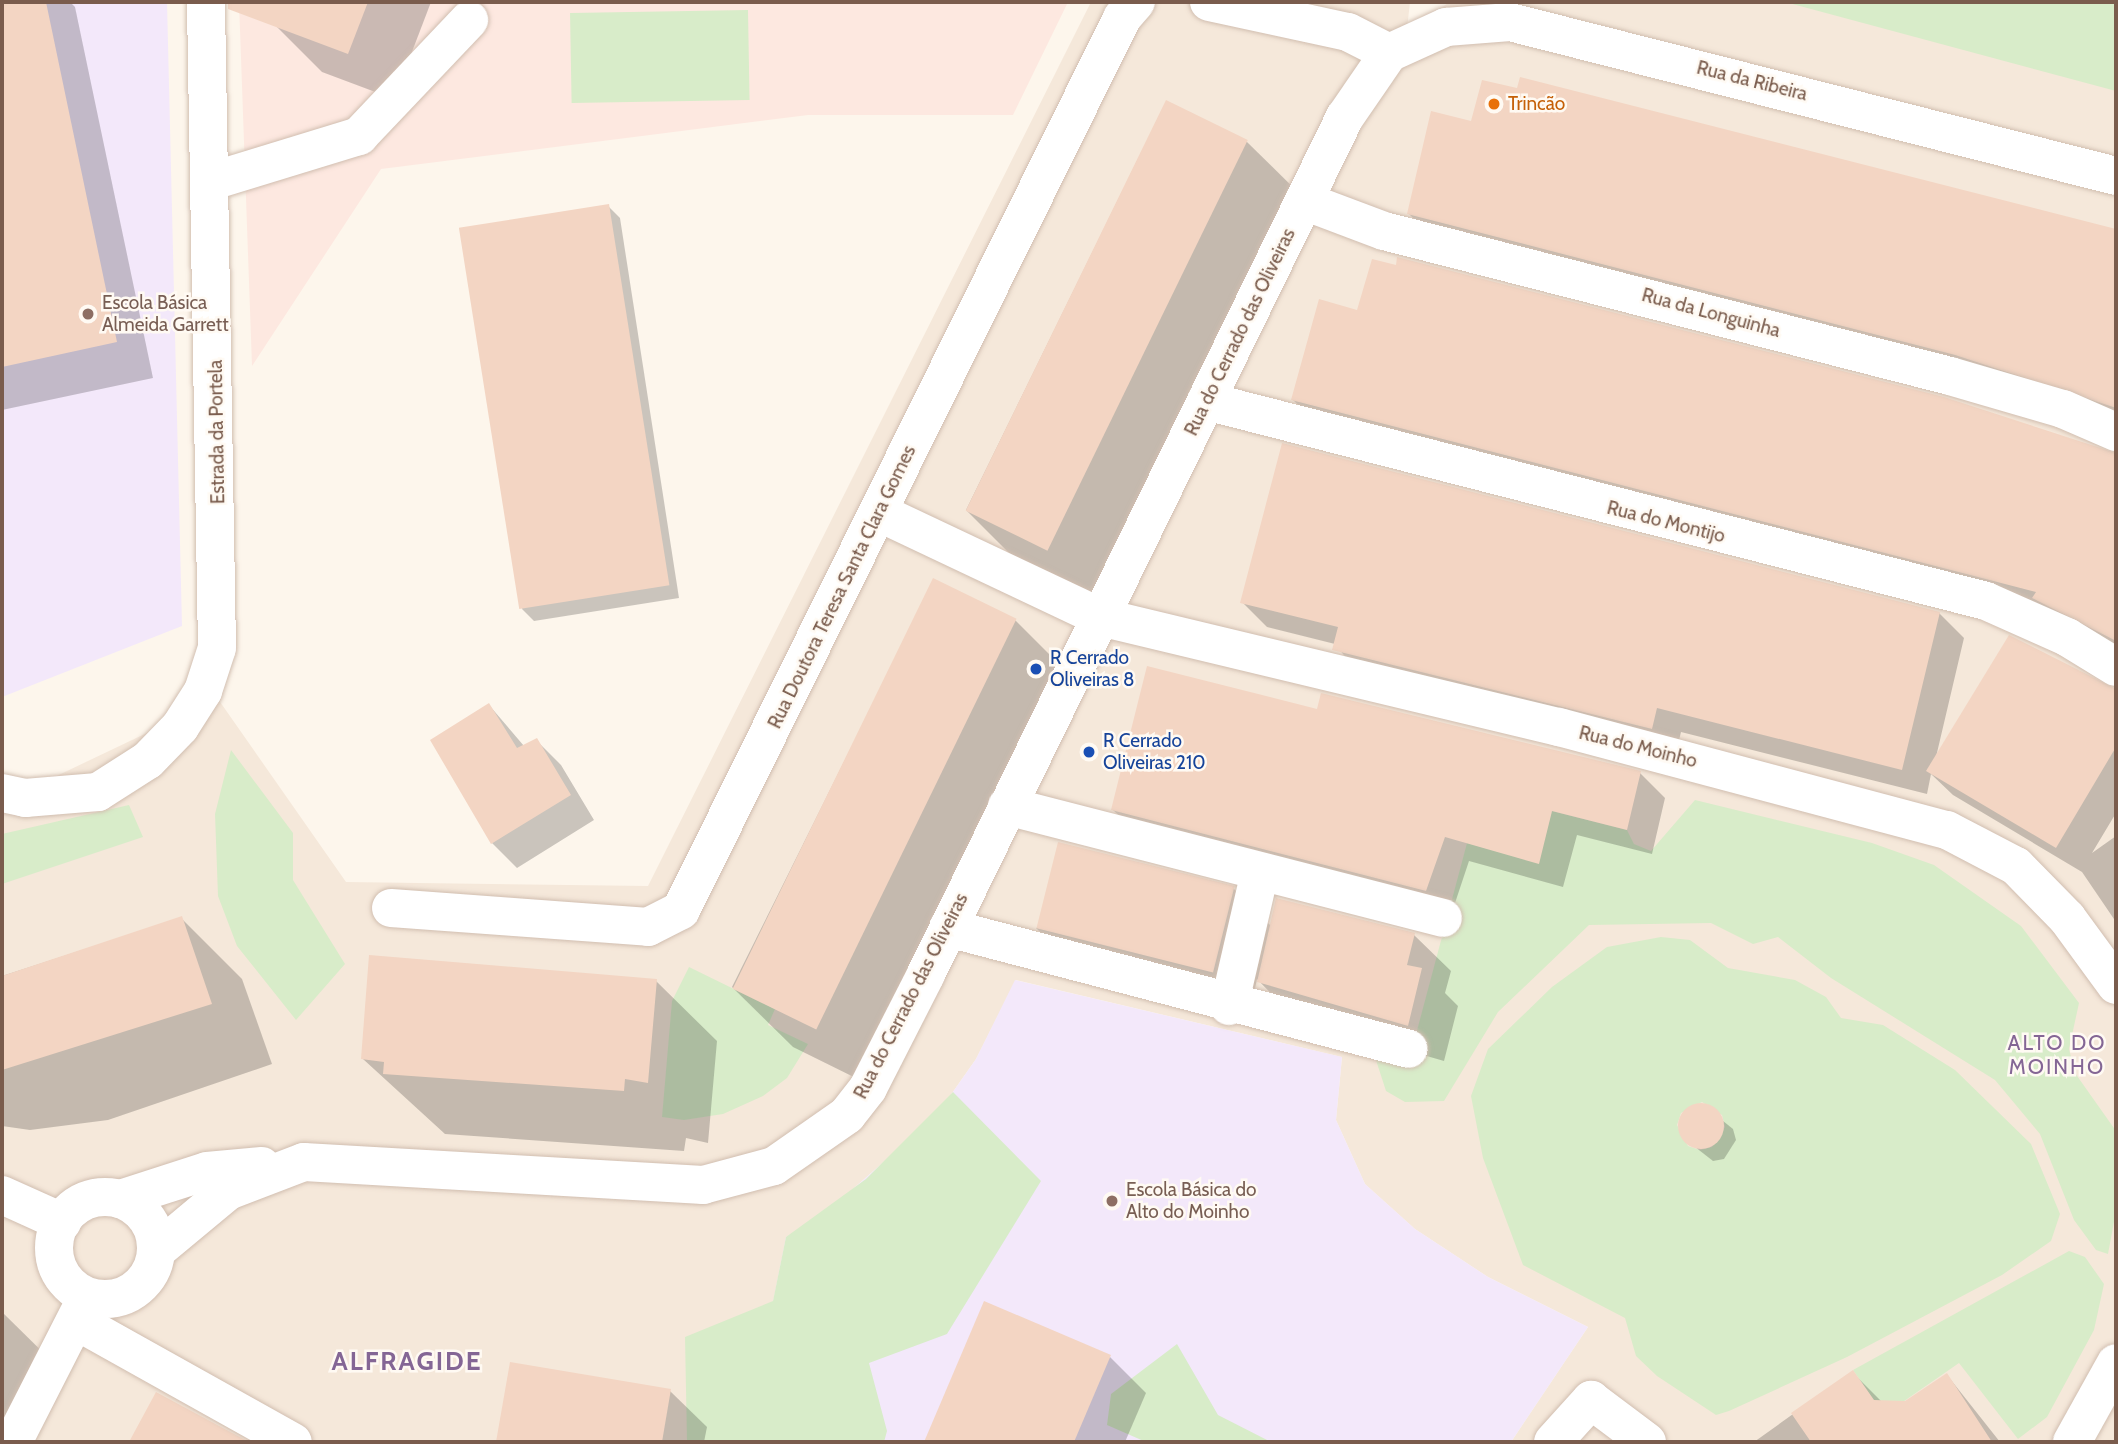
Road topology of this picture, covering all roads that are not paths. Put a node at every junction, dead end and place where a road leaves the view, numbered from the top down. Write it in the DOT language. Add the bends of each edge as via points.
graph roads {
  1 [pos="206,2"];
  2 [pos="1136,2"];
  3 [pos="1209,2"];
  4 [pos="469,20"];
  5 [pos="1389,53"];
  6 [pos="2116,176"];
  7 [pos="212,181"];
  8 [pos="1304,201"];
  9 [pos="1206,401"];
  10 [pos="2116,432"];
  11 [pos="880,513"];
  12 [pos="1100,617"];
  13 [pos="2116,667"];
  14 [pos="2,793"];
  15 [pos="1007,806"];
  16 [pos="1259,876"];
  17 [pos="391,908"];
  18 [pos="1443,918"];
  19 [pos="948,928"];
  20 [pos="2116,985"];
  21 [pos="1229,1006"];
  22 [pos="1408,1049"];
  23 [pos="285,1167"];
  24 [pos="2,1195"];
  25 [pos="120,1199"];
  26 [pos="62,1222"];
  27 [pos="156,1251"];
  28 [pos="83,1310"];
  29 [pos="2116,1363"];
  30 [pos="13,1442"];
  31 [pos="293,1442"];
  32 [pos="1553,1442"];
  33 [pos="1647,1442"];
  34 [pos="2072,1442"];
  1 -- 7 [label="street, Estrada da Portela"];
  2 -- 11 [label="street, Rua Doutora Teresa Santa Clara Gomes" via="1122,18"];
  3 -- 5 [label="street" via="1348,32"];
  4 -- 7 [label="street" via="359,136"];
  5 -- 6 [label="street, Rua da Ribeira" via="1446,27 1510,22"];
  5 -- 8 [label="street, Rua do Cerrado das Oliveiras" via="1345,117"];
  7 -- 14 [label="street, Estrada da Portela" via="217,648 203,691 180,727 148,760 98,792 25,799"];
  8 -- 9 [label="street, Rua do Cerrado das Oliveiras"];
  8 -- 10 [label="street, Rua da Longuinha" via="1384,231 1950,376 2063,409"];
  9 -- 12 [label="street, Rua do Cerrado das Oliveiras"];
  9 -- 13 [label="street, Rua do Montijo" via="1986,601 2067,637"];
  11 -- 12 [label="street"];
  11 -- 17 [label="street, Rua Doutora Teresa Santa Clara Gomes" via="681,910 648,927"];
  12 -- 15 [label="street, Rua do Cerrado das Oliveiras"];
  12 -- 20 [label="street, Rua do Moinho" via="1572,730 1947,830 2016,866 2067,918"];
  15 -- 16 [label="street"];
  15 -- 19 [label="street, Rua do Cerrado das Oliveiras"];
  16 -- 18 [label="street"];
  16 -- 21 [label="street"];
  19 -- 21 [label="street"];
  19 -- 23 [label="street, Rua do Cerrado das Oliveiras" via="868,1088 847,1115 813,1143 744,1177 652,1184 459,1167"];
  21 -- 22 [label="street"];
  23 -- 25 [label="street, Rua do Cerrado das Oliveiras" via="207,1171"];
  23 -- 27 [label="street, Rua do Cerrado das Oliveiras" via="228,1191"];
  24 -- 26 [label="street"];
  25 -- 26 [label="street" via="87,1200"];
  25 -- 27 [label="street" via="147,1218"];
  26 -- 28 [label="street" via="55,1237 58,1270"];
  27 -- 28 [label="street" via="153,1268 130,1293"];
  28 -- 30 [label="street"];
  28 -- 31 [label="street"];
  29 -- 34 [label="street"];
  32 -- 33 [label="street" via="1591,1400"];
}
